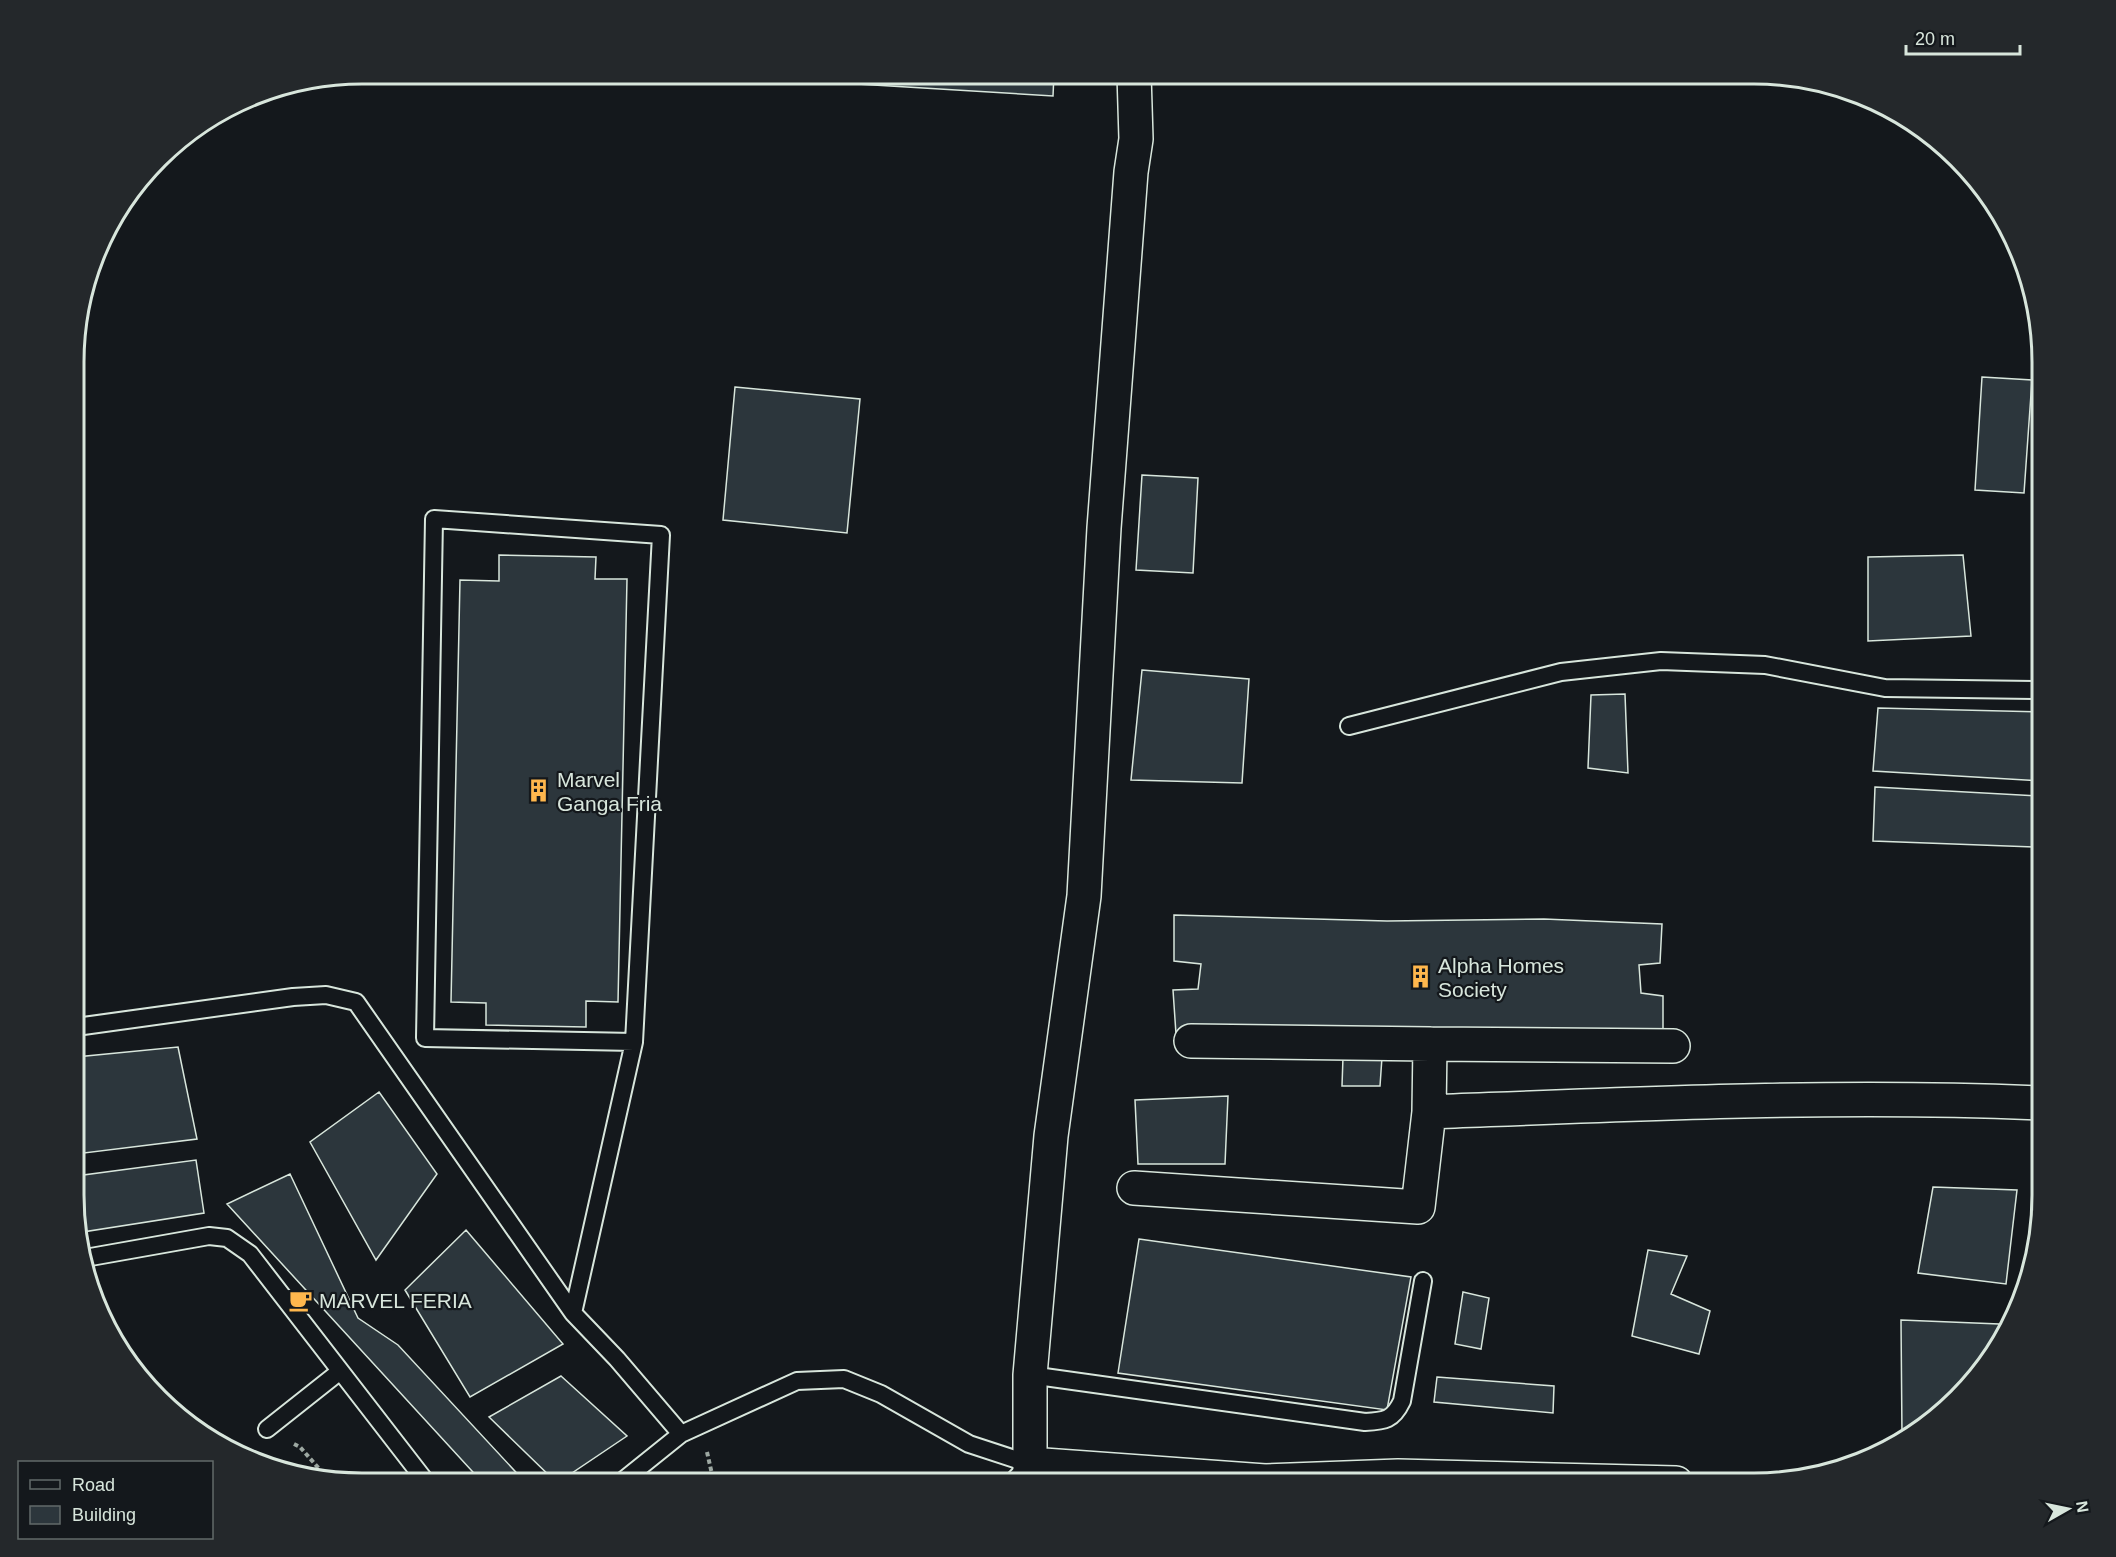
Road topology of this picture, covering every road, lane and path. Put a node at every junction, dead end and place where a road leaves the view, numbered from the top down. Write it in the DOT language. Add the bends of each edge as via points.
graph roads {
  1 [pos="1134,84"];
  2 [pos="2032,690"];
  3 [pos="1349,726"];
  4 [pos="84,1026"];
  5 [pos="1191,1041"];
  6 [pos="634,1042"];
  7 [pos="1431,1044"];
  8 [pos="1673,1046"];
  9 [pos="2032,1103"];
  10 [pos="1429,1112"];
  11 [pos="1134,1188"];
  12 [pos="91,1257"];
  13 [pos="1423,1281"];
  14 [pos="573,1313"];
  15 [pos="339,1372"];
  16 [pos="1030,1375"];
  17 [pos="267,1430"];
  18 [pos="681,1434"];
  19 [pos="321,1470"];
  20 [pos="419,1473"];
  21 [pos="632,1473"];
  22 [pos="1017,1473"];
  23 [pos="1024,1473"];
  1 -- 16 [label="street" via="1136,139 1104,528 1084,896 1051,1136"];
  2 -- 3 [label="lane" via="1885,688 1764,665 1661,661 1561,672"];
  4 -- 14 [label="lane" via="326,995 356,1002"];
  5 -- 7 [label="street"];
  6 -- 6 [label="lane" via="661,535 434,519 425,1038"];
  6 -- 14 [label="lane"];
  7 -- 8 [label="street"];
  7 -- 10 [label="street"];
  9 -- 10 [label="street" via="1723,1100"];
  10 -- 11 [label="street" via="1418,1207"];
  12 -- 15 [label="lane" via="209,1236 227,1238 250,1254"];
  13 -- 16 [label="lane" via="1402,1401 1396,1413 1383,1421 1365,1422"];
  14 -- 18 [label="lane"];
  15 -- 17 [label="lane"];
  15 -- 20 [label="lane"];
  16 -- 23 [label="street"];
  17 -- 19 [label="path" via="300,1447"];
  18 -- 21 [label="lane"];
  18 -- 22 [label="lane" via="797,1381 844,1379 881,1394"];
}
